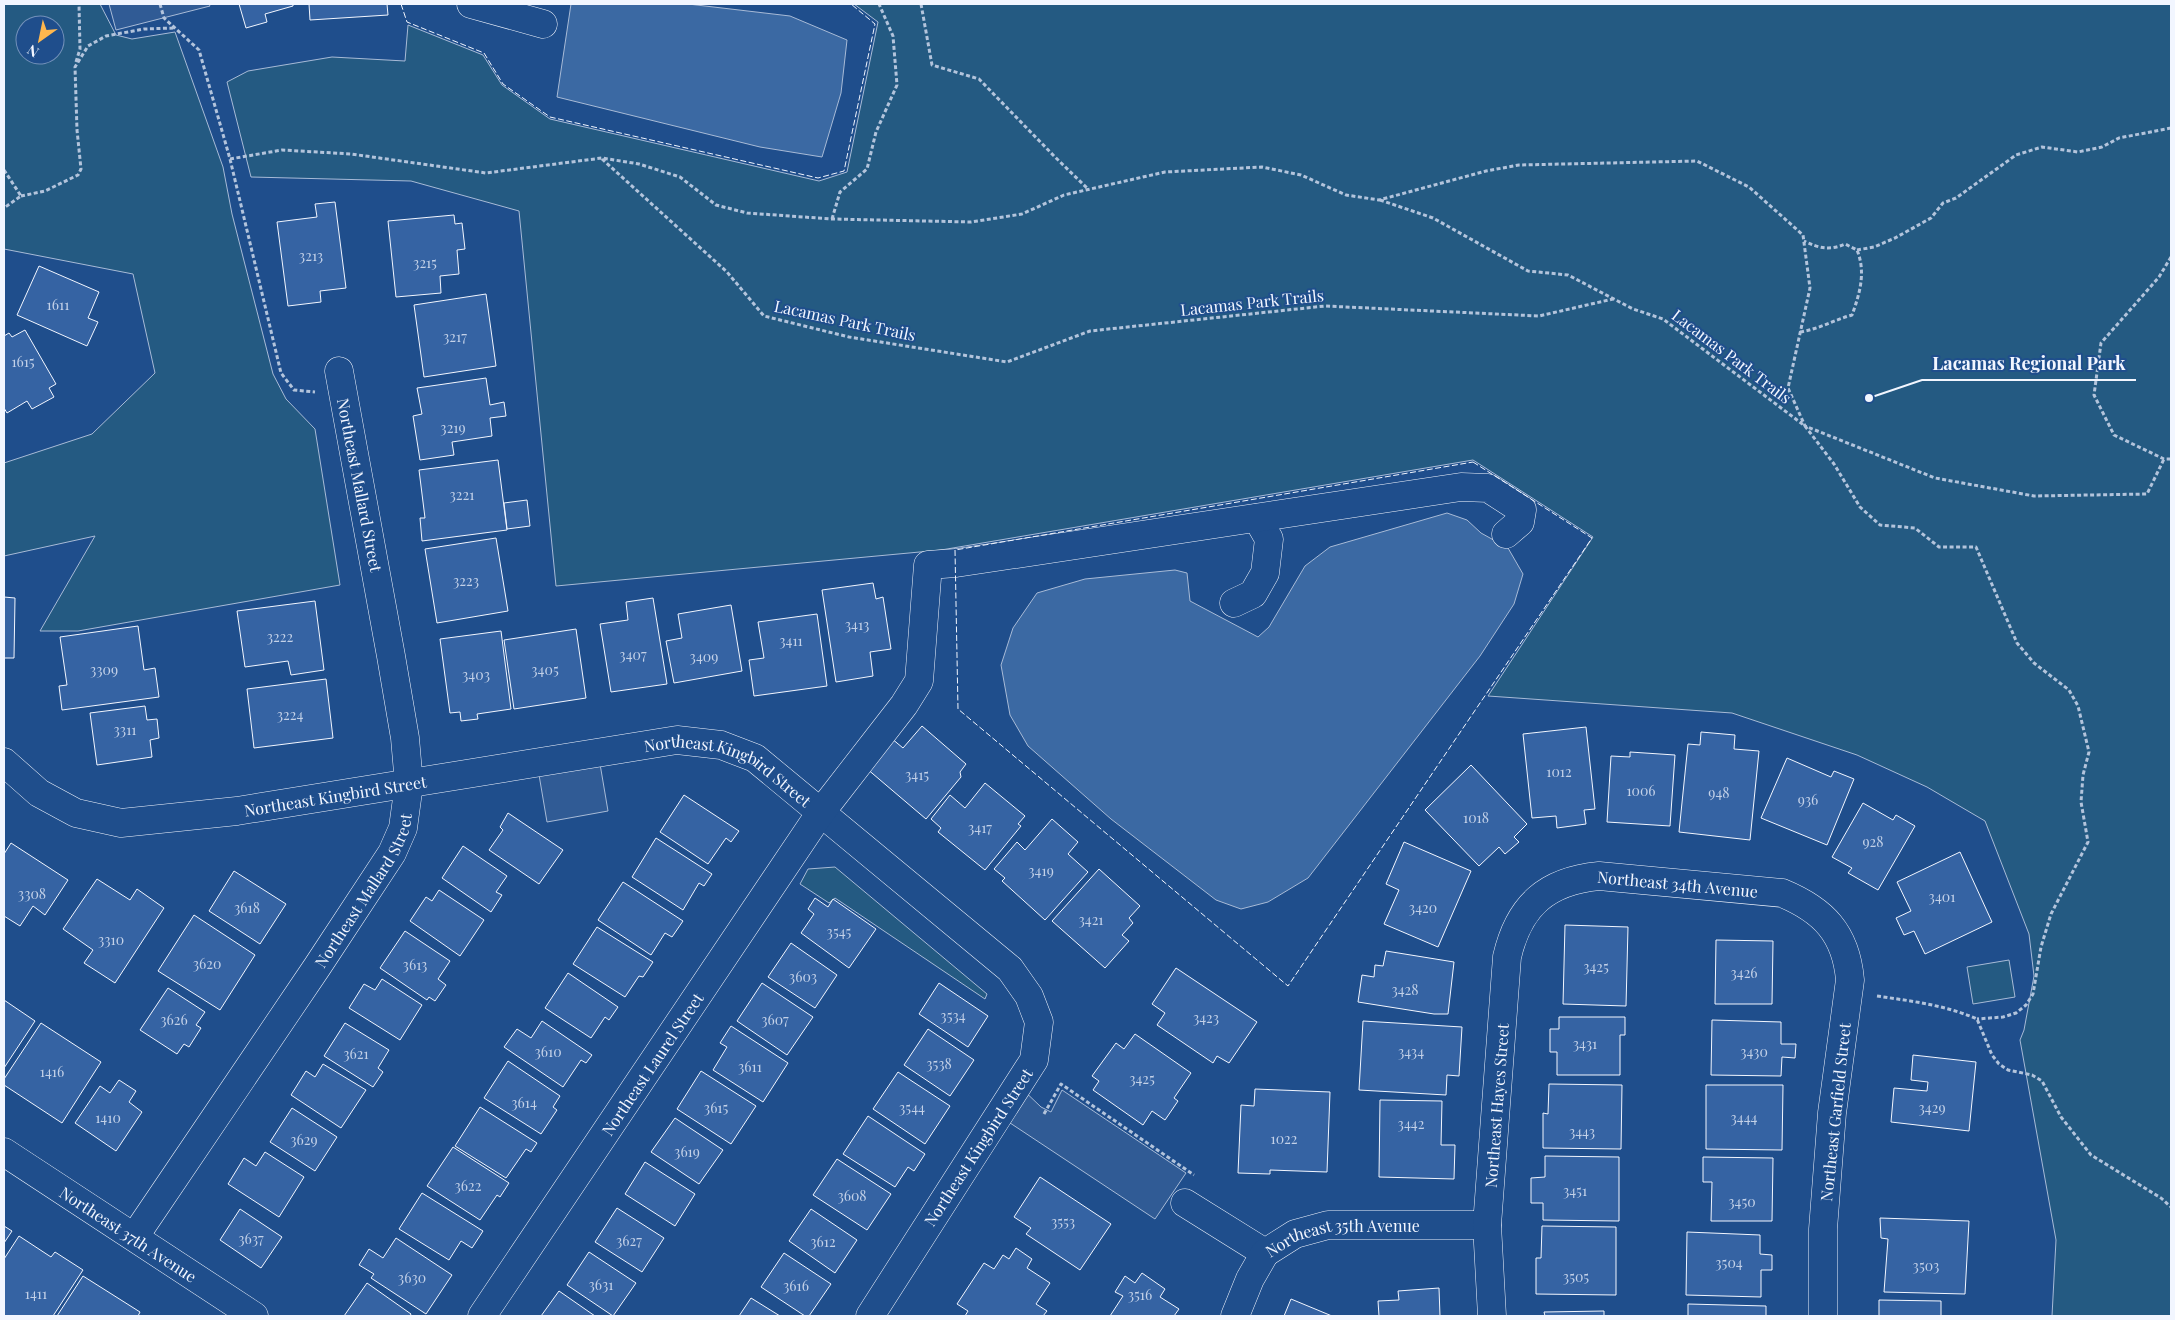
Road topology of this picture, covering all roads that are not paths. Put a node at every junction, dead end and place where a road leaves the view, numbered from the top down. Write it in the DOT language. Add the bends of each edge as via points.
graph roads {
  1 [pos="471,4"];
  2 [pos="543,24"];
  3 [pos="341,383"];
  4 [pos="1257,518"];
  5 [pos="1506,534"];
  6 [pos="1234,603"];
  7 [pos="4,762"];
  8 [pos="409,784"];
  9 [pos="821,812"];
  10 [pos="1534,902"];
  11 [pos="1822,916"];
  12 [pos="4,1152"];
  13 [pos="1185,1204"];
  14 [pos="1487,1225"];
  15 [pos="135,1236"];
  16 [pos="1265,1253"];
  17 [pos="254,1316"];
  18 [pos="482,1316"];
  19 [pos="870,1316"];
  20 [pos="1235,1316"];
  21 [pos="1492,1316"];
  22 [pos="1823,1316"];
  1 -- 2 [label="street"];
  3 -- 8 [label="street, Northeast Mallard Street" via="391,656"];
  4 -- 5 [label="street" via="1461,487 1488,488 1522,510 1520,522"];
  4 -- 6 [label="street" via="1269,539 1265,573 1253,594"];
  4 -- 9 [label="street, Northeast Laurel Street" via="928,566 919,680 904,705"];
  7 -- 8 [label="street, Northeast Kingbird Street" via="39,793 76,813 121,824 237,811"];
  8 -- 9 [label="street, Northeast Kingbird Street" via="677,740 721,745 755,758"];
  8 -- 15 [label="street, Northeast Mallard Street" via="403,828 392,853"];
  9 -- 18 [label="street, Northeast Laurel Street"];
  9 -- 19 [label="street, Northeast Kingbird Street" via="1010,970 1029,996 1039,1022 1034,1060"];
  10 -- 11 [label="street, Northeast 34th Avenue" via="1562,883 1600,876 1782,893 1804,902"];
  10 -- 14 [label="street, Northeast Hayes Street" via="1512,935 1507,957"];
  11 -- 22 [label="street, Northeast Garfield Street" via="1833,928 1849,964 1849,992 1832,1113 1823,1229"];
  12 -- 15 [label="street, Northeast 37th Avenue"];
  13 -- 16 [label="street, Northeast 35th Avenue"];
  14 -- 16 [label="street, Northeast 35th Avenue" via="1328,1225 1295,1234"];
  14 -- 21 [label="street, Northeast Hayes Street"];
  15 -- 17 [label="street, Northeast 37th Avenue"];
  16 -- 20 [label="street"];
}
